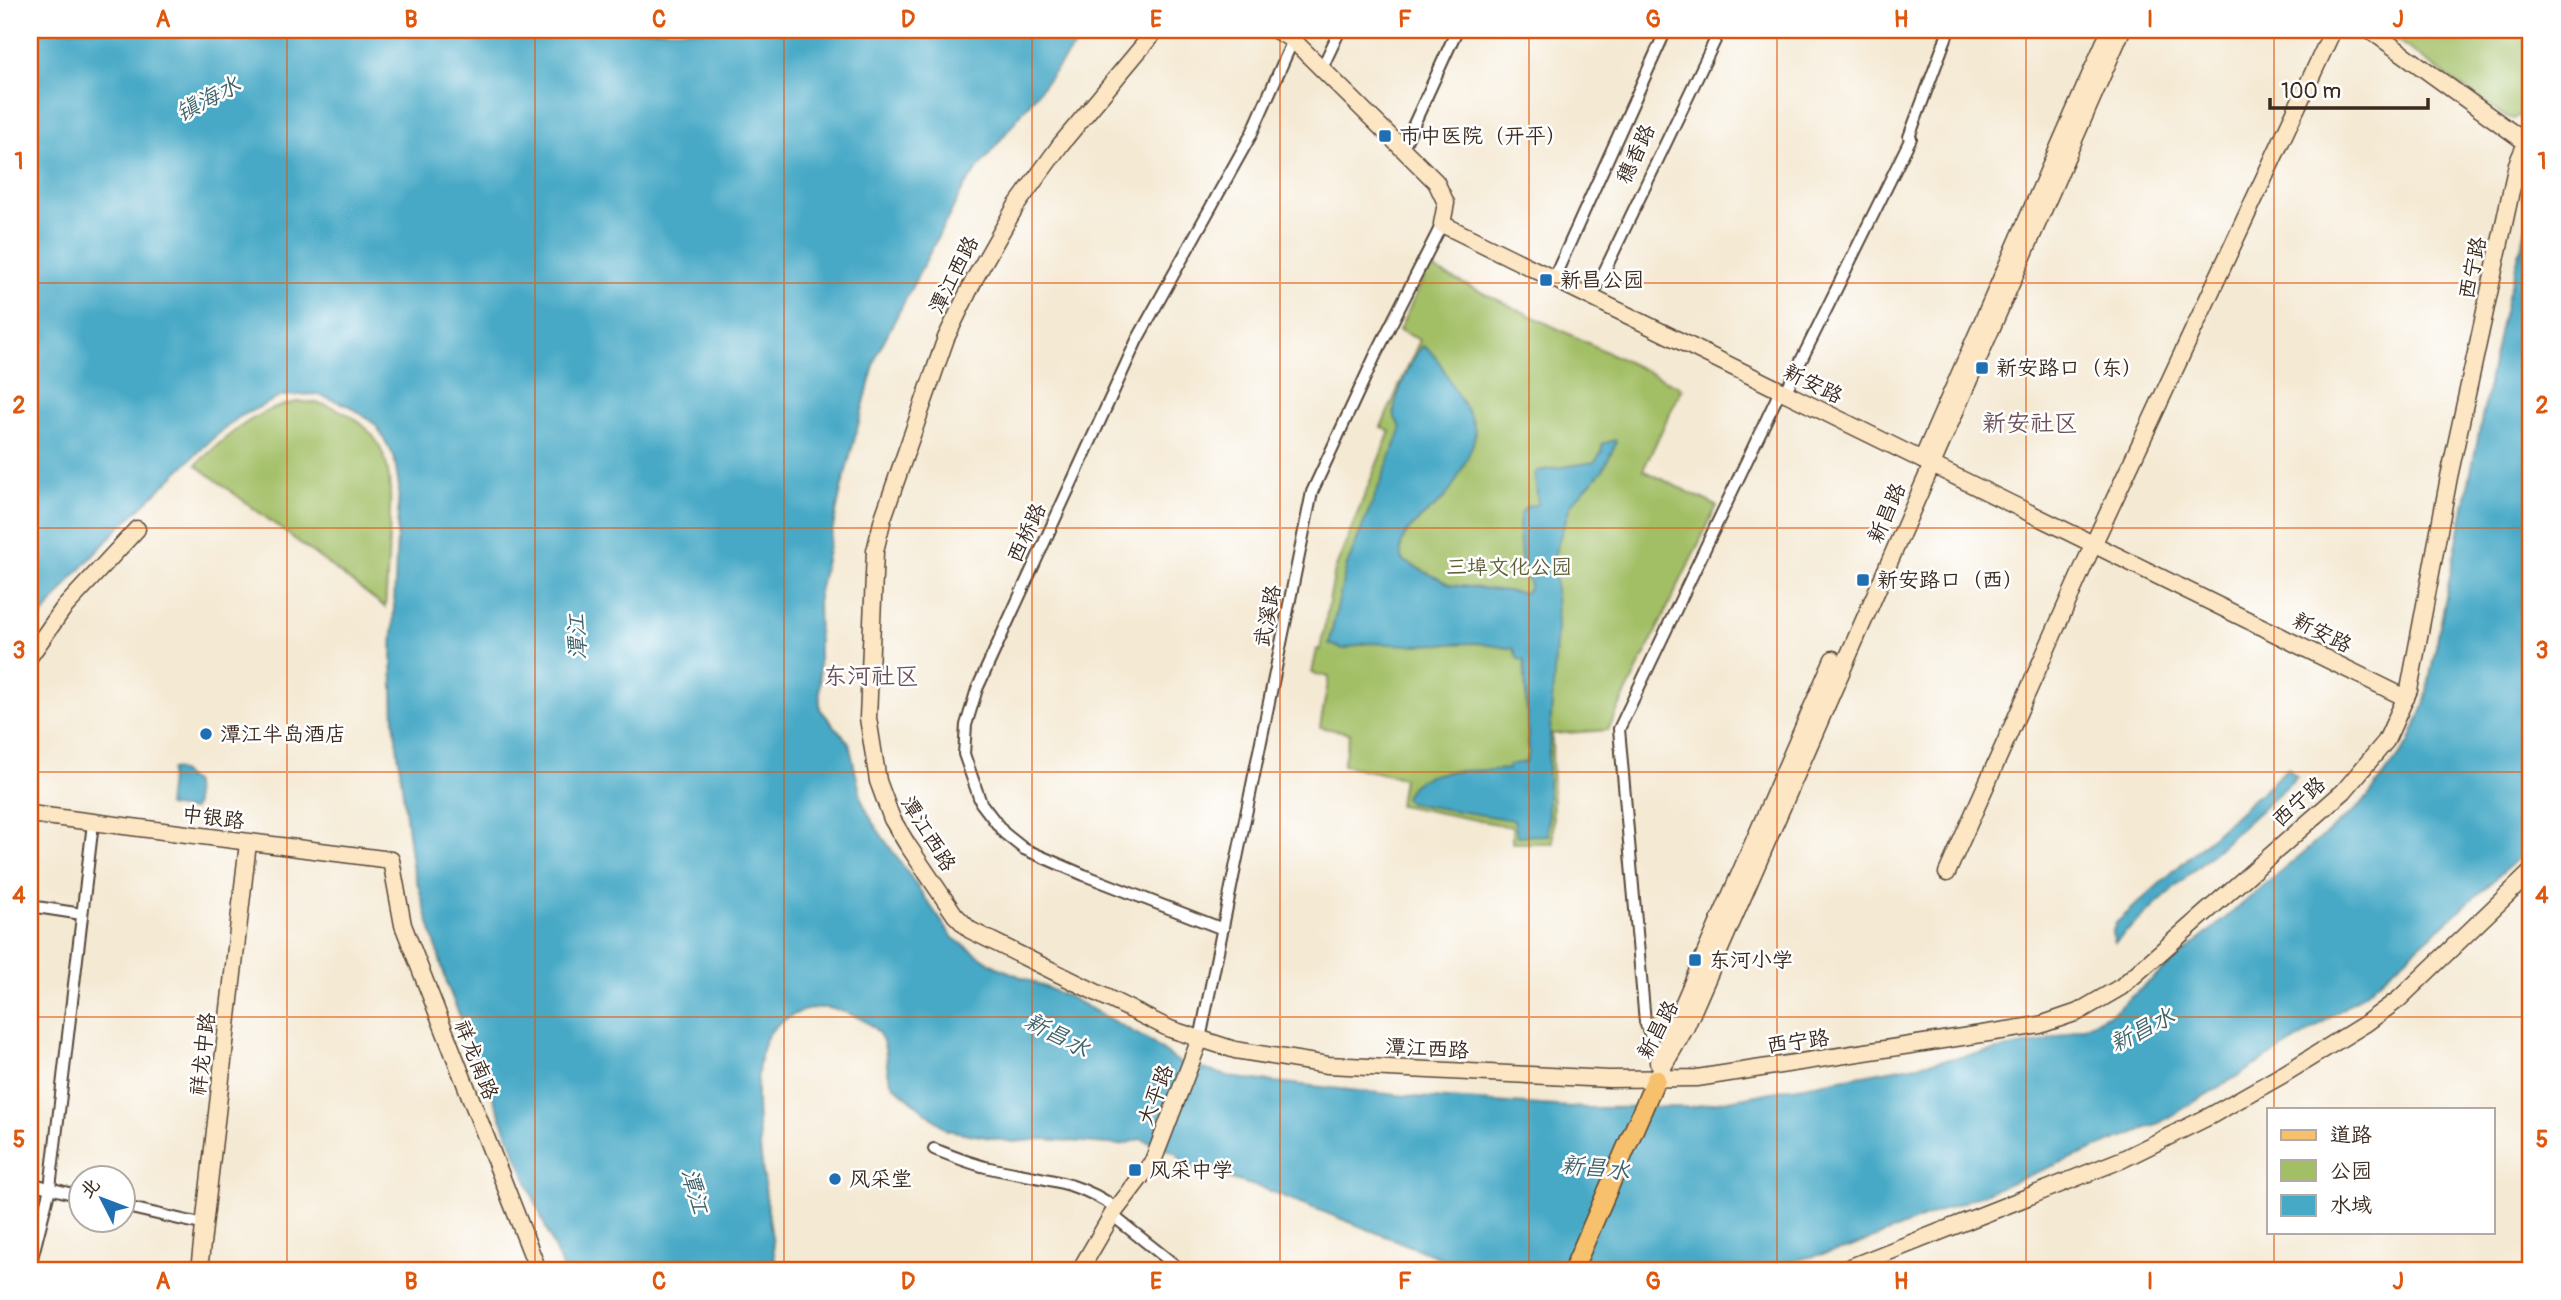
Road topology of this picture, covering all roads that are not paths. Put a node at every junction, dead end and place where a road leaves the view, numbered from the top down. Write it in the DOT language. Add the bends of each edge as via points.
graph roads {
  1 [pos="1156,30"];
  2 [pos="1275,30"];
  3 [pos="1340,30"];
  4 [pos="1457,30"];
  5 [pos="1666,30"];
  6 [pos="1720,30"];
  7 [pos="1949,30"];
  8 [pos="2110,30"];
  9 [pos="2122,30"];
  10 [pos="2333,30"];
  11 [pos="2379,32"];
  12 [pos="1293,40"];
  13 [pos="1321,70"];
  14 [pos="2530,141"];
  15 [pos="1403,148"];
  16 [pos="1442,224"];
  17 [pos="1554,278"];
  18 [pos="1591,298"];
  19 [pos="1783,392"];
  20 [pos="1926,464"];
  21 [pos="137,529"];
  22 [pos="2093,545"];
  23 [pos="30,656"];
  24 [pos="2406,698"];
  25 [pos="30,814"];
  26 [pos="93,823"];
  27 [pos="248,843"];
  28 [pos="391,860"];
  29 [pos="2531,872"];
  30 [pos="1947,873"];
  31 [pos="30,906"];
  32 [pos="82,914"];
  33 [pos="1223,929"];
  34 [pos="1200,1040"];
  35 [pos="1659,1056"];
  36 [pos="1657,1079"];
  37 [pos="934,1149"];
  38 [pos="30,1183"];
  39 [pos="50,1188"];
  40 [pos="66,1192"];
  41 [pos="136,1209"];
  42 [pos="1115,1212"];
  43 [pos="205,1225"];
  44 [pos="30,1266"];
  45 [pos="1872,1266"];
  46 [pos="199,1270"];
  47 [pos="538,1270"];
  48 [pos="1080,1270"];
  49 [pos="1181,1270"];
  50 [pos="1573,1270"];
  51 [pos="1843,1270"];
  1 -- 34 [label="street, 潭江西路" via="1016,206 946,338 875,551 868,718 877,781 887,808 965,926 1085,989"];
  2 -- 12 [label="street"];
  3 -- 13 [label="street"];
  4 -- 15 [label="street"];
  5 -- 17 [label="street"];
  6 -- 18 [label="street, 穗香路"];
  7 -- 19 [label="street" via="1910,138"];
  8 -- 20 [label="street, 新昌路"];
  9 -- 20 [label="street, 新昌路"];
  10 -- 22 [label="street"];
  11 -- 14 [label="street"];
  12 -- 13 [label="street"];
  12 -- 33 [label="street, 西桥路" via="1251,135 1137,340 977,689 964,742 967,766 981,803 1020,847"];
  13 -- 15 [label="street"];
  14 -- 24 [label="street, 西宁路" via="2511,190"];
  15 -- 16 [label="street" via="1445,195 1447,210"];
  16 -- 17 [label="street, 新安路"];
  16 -- 33 [label="street, 武溪路" via="1311,492"];
  17 -- 18 [label="street, 新安路"];
  18 -- 19 [label="street, 新安路"];
  19 -- 20 [label="street, 新安路"];
  19 -- 35 [label="street" via="1619,729 1645,1022"];
  20 -- 22 [label="street, 新安路"];
  20 -- 35 [label="street, 新昌路"];
  20 -- 36 [label="street, 新昌路" via="1686,1027"];
  21 -- 23 [label="street" via="64,610"];
  22 -- 24 [label="street, 新安路"];
  22 -- 30 [label="street"];
  24 -- 36 [label="street, 西宁路" via="2386,741 2356,779 2121,987 2093,1005 2060,1020 1980,1037 1697,1078"];
  25 -- 26 [label="street, 中银路"];
  26 -- 27 [label="street, 中银路"];
  26 -- 32 [label="street"];
  27 -- 28 [label="street, 中银路"];
  27 -- 43 [label="street, 祥龙中路"];
  28 -- 47 [label="street, 祥龙南路" via="403,925"];
  29 -- 45 [label="street" via="2386,1009 2272,1081 2121,1160"];
  31 -- 32 [label="street"];
  32 -- 39 [label="street"];
  33 -- 34 [label="street, 武溪路"];
  34 -- 36 [label="street, 潭江西路" via="1328,1065"];
  34 -- 42 [label="street, 大平路" via="1153,1161"];
  35 -- 36 [label="street, 新昌路"];
  36 -- 50 [label="main road"];
  37 -- 42 [label="street" via="989,1168 1077,1185 1094,1192"];
  38 -- 39 [label="street"];
  39 -- 40 [label="street"];
  39 -- 44 [label="street"];
  41 -- 43 [label="street"];
  42 -- 48 [label="street, 大平路"];
  42 -- 49 [label="street"];
  43 -- 46 [label="street, 祥龙中路"];
  45 -- 51 [label="street"];
}
